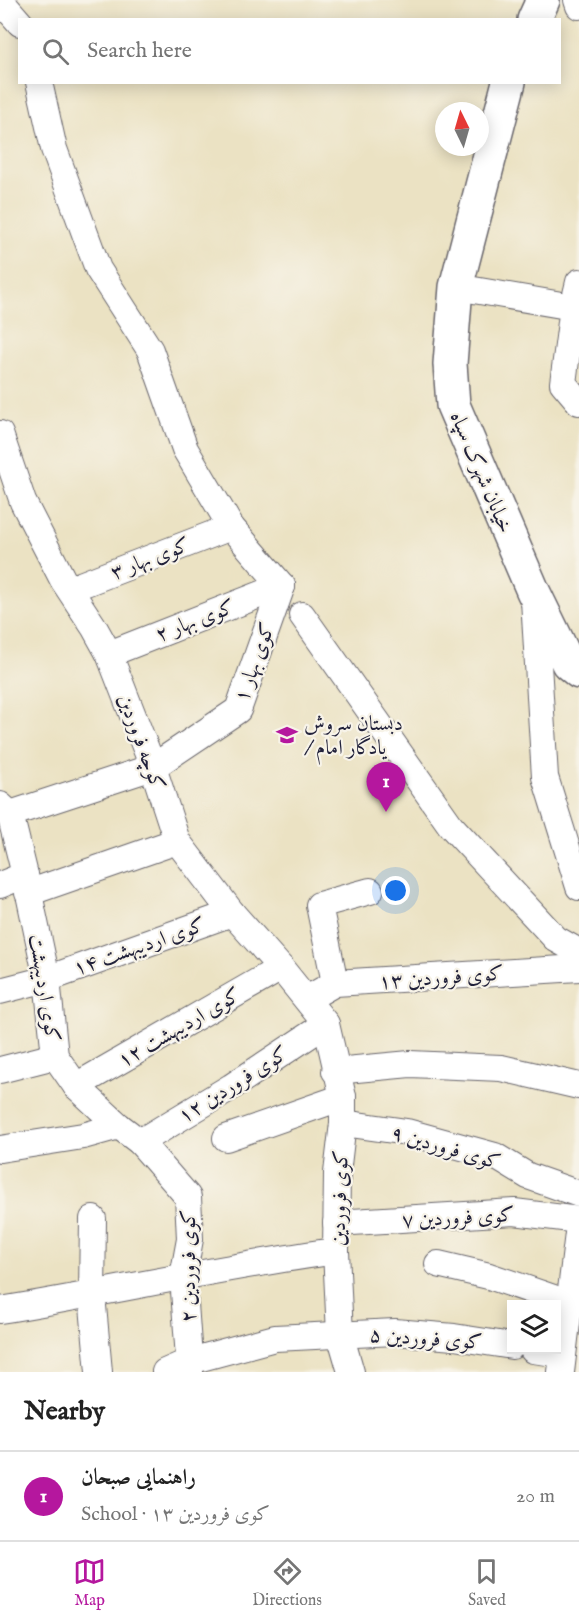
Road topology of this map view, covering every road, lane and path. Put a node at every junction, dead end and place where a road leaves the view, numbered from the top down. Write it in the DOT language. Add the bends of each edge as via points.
graph roads {
  1 [pos="0,0"];
  2 [pos="543,0"];
  3 [pos="577,0"];
  4 [pos="579,6"];
  5 [pos="535,18"];
  6 [pos="18,21"];
  7 [pos="39,84"];
  8 [pos="508,84"];
  9 [pos="579,282"];
  10 [pos="456,287"];
  11 [pos="576,308"];
  12 [pos="571,392"];
  13 [pos="0,434"];
  14 [pos="231,527"];
  15 [pos="282,586"];
  16 [pos="70,589"];
  17 [pos="533,591"];
  18 [pos="302,615"];
  19 [pos="109,654"];
  20 [pos="579,672"];
  21 [pos="153,767"];
  22 [pos="6,823"];
  23 [pos="177,841"];
  24 [pos="27,884"];
  25 [pos="0,885"];
  26 [pos="579,887"];
  27 [pos="370,891"];
  28 [pos="232,914"];
  29 [pos="579,952"];
  30 [pos="281,968"];
  31 [pos="579,968"];
  32 [pos="47,979"];
  33 [pos="335,983"];
  34 [pos="0,991"];
  35 [pos="307,999"];
  36 [pos="326,1024"];
  37 [pos="55,1056"];
  38 [pos="0,1070"];
  39 [pos="335,1071"];
  40 [pos="76,1086"];
  41 [pos="579,1086"];
  42 [pos="342,1096"];
  43 [pos="342,1123"];
  44 [pos="119,1126"];
  45 [pos="226,1138"];
  46 [pos="140,1142"];
  47 [pos="0,1149"];
  48 [pos="579,1194"];
  49 [pos="188,1197"];
  50 [pos="93,1219"];
  51 [pos="579,1222"];
  52 [pos="336,1223"];
  53 [pos="336,1251"];
  54 [pos="577,1253"];
  55 [pos="438,1264"];
  56 [pos="183,1277"];
  57 [pos="92,1295"];
  58 [pos="568,1303"];
  59 [pos="0,1310"];
  60 [pos="340,1334"];
  61 [pos="507,1345"];
  62 [pos="542,1354"];
  63 [pos="561,1363"];
  64 [pos="190,1366"];
  65 [pos="99,1372"];
  66 [pos="165,1372"];
  67 [pos="351,1372"];
  1 -- 6 [label="street"];
  2 -- 5 [label="main road"];
  3 -- 4 [label="street"];
  7 -- 14 [label="street" via="54,149 98,269 150,350 185,449"];
  8 -- 10 [label="main road, خیابان شهرک سپاه"];
  9 -- 11 [label="street"];
  10 -- 11 [label="street"];
  10 -- 17 [label="main road, خیابان شهرک سپاه" via="450,364 453,405"];
  11 -- 12 [label="street"];
  13 -- 16 [label="street, کوچه فروردین" via="23,502"];
  14 -- 15 [label="street"];
  14 -- 16 [label="street, کوی بهار ۳"];
  15 -- 19 [label="street, کوی بهار ۲"];
  15 -- 21 [label="street, کوی بهار ۱" via="238,710"];
  16 -- 19 [label="street, کوچه فروردین"];
  17 -- 20 [label="main road, خیابان شهرک سپاه" via="568,663"];
  17 -- 26 [label="street" via="544,777"];
  18 -- 29 [label="street" via="452,826 556,939"];
  19 -- 21 [label="street, کوچه فروردین"];
  21 -- 22 [label="street, کوی بهار ۱"];
  21 -- 23 [label="street, کوچه فروردین"];
  22 -- 24 [label="street, کوی اردیبهشت"];
  23 -- 24 [label="street"];
  23 -- 28 [label="street, کوچه فروردین"];
  24 -- 25 [label="street"];
  24 -- 32 [label="street, کوی اردیبهشت"];
  27 -- 33 [label="street" via="319,905"];
  28 -- 30 [label="street, کوچه فروردین"];
  28 -- 32 [label="street, کوی اردیبهشت ۱۴"];
  30 -- 35 [label="street, کوچه فروردین"];
  30 -- 40 [label="street, کوی اردیبهشت ۱۲"];
  31 -- 33 [label="street, کوی فروردین ۱۳"];
  32 -- 34 [label="street, کوی اردیبهشت ۱۴"];
  32 -- 37 [label="street, کوی اردیبهشت"];
  33 -- 35 [label="street, کوی فروردین ۱۳"];
  35 -- 36 [label="street, کوچه فروردین"];
  36 -- 39 [label="street, کوی فروردین"];
  36 -- 46 [label="street, کوی فروردین ۱۲"];
  37 -- 38 [label="street"];
  37 -- 40 [label="street, کوی اردیبهشت"];
  39 -- 41 [label="street" via="410,1064 501,1068"];
  39 -- 42 [label="street, کوی فروردین"];
  40 -- 44 [label="street, کوی اردیبهشت"];
  42 -- 43 [label="street, کوی فروردین"];
  42 -- 45 [label="street"];
  43 -- 48 [label="street, کوی فروردین ۹" via="407,1132 495,1156 528,1176"];
  43 -- 52 [label="street, کوی فروردین"];
  44 -- 46 [label="street, کوی اردیبهشت"];
  44 -- 47 [label="street"];
  46 -- 49 [label="street, کوی اردیبهشت"];
  49 -- 56 [label="street, کوی فروردین ۲" via="190,1239"];
  50 -- 57 [label="street"];
  51 -- 52 [label="street, کوی فروردین ۷" via="514,1212"];
  51 -- 54 [label="street"];
  52 -- 53 [label="street, کوی فروردین"];
  53 -- 56 [label="street"];
  53 -- 60 [label="street, کوی فروردین"];
  54 -- 58 [label="street"];
  55 -- 58 [label="street" via="489,1276"];
  56 -- 57 [label="street"];
  56 -- 64 [label="street, کوی فروردین ۲"];
  57 -- 59 [label="street"];
  57 -- 65 [label="street"];
  58 -- 63 [label="street"];
  60 -- 61 [label="street, کوی فروردین ۵" via="395,1332"];
  60 -- 64 [label="street, کوی فروردین ۵" via="275,1338"];
  60 -- 67 [label="street, کوی فروردین"];
  62 -- 63 [label="street"];
  64 -- 66 [label="street, کوی فروردین ۵"];
}
